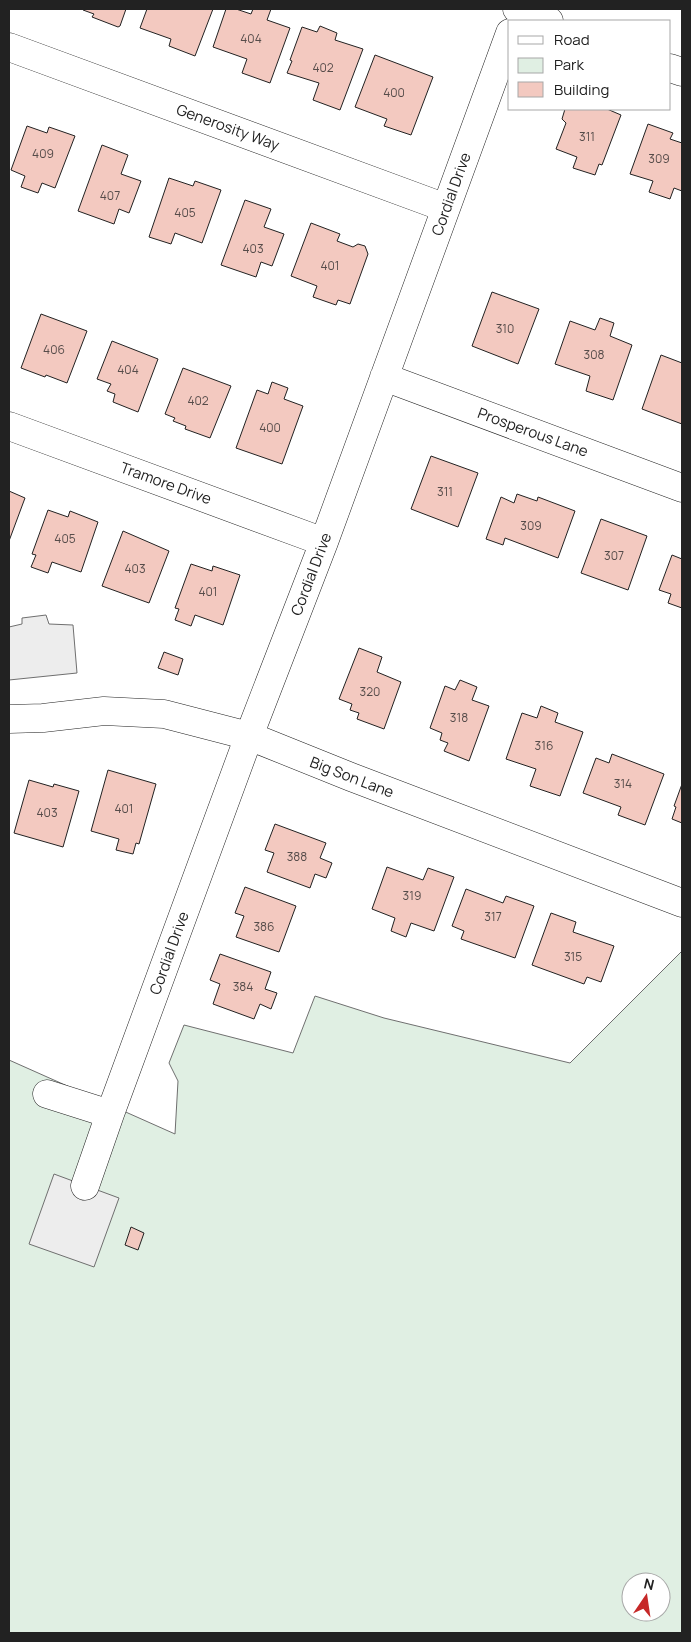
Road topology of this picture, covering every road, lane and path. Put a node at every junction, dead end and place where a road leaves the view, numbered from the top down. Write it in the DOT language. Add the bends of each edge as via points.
graph roads {
  1 [pos="517,9"];
  2 [pos="546,20"];
  3 [pos="508,38"];
  4 [pos="9,47"];
  5 [pos="446,208"];
  6 [pos="384,377"];
  7 [pos="9,426"];
  8 [pos="682,488"];
  9 [pos="324,542"];
  10 [pos="9,718"];
  11 [pos="249,736"];
  12 [pos="682,903"];
  13 [pos="47,1094"];
  14 [pos="110,1114"];
  15 [pos="85,1186"];
  1 -- 2 [label="street"];
  3 -- 5 [label="street, Cordial Drive"];
  4 -- 5 [label="street, Generosity Way"];
  5 -- 6 [label="street, Cordial Drive"];
  6 -- 8 [label="street, Prosperous Lane"];
  6 -- 9 [label="street, Cordial Drive"];
  7 -- 9 [label="street, Tramore Drive"];
  9 -- 11 [label="street, Cordial Drive"];
  10 -- 11 [label="street, Big Son Lane" via="104,711 164,714"];
  11 -- 12 [label="street, Big Son Lane"];
  11 -- 14 [label="street, Cordial Drive"];
  13 -- 14 [label="street"];
  14 -- 15 [label="street, Cordial Drive"];
}
